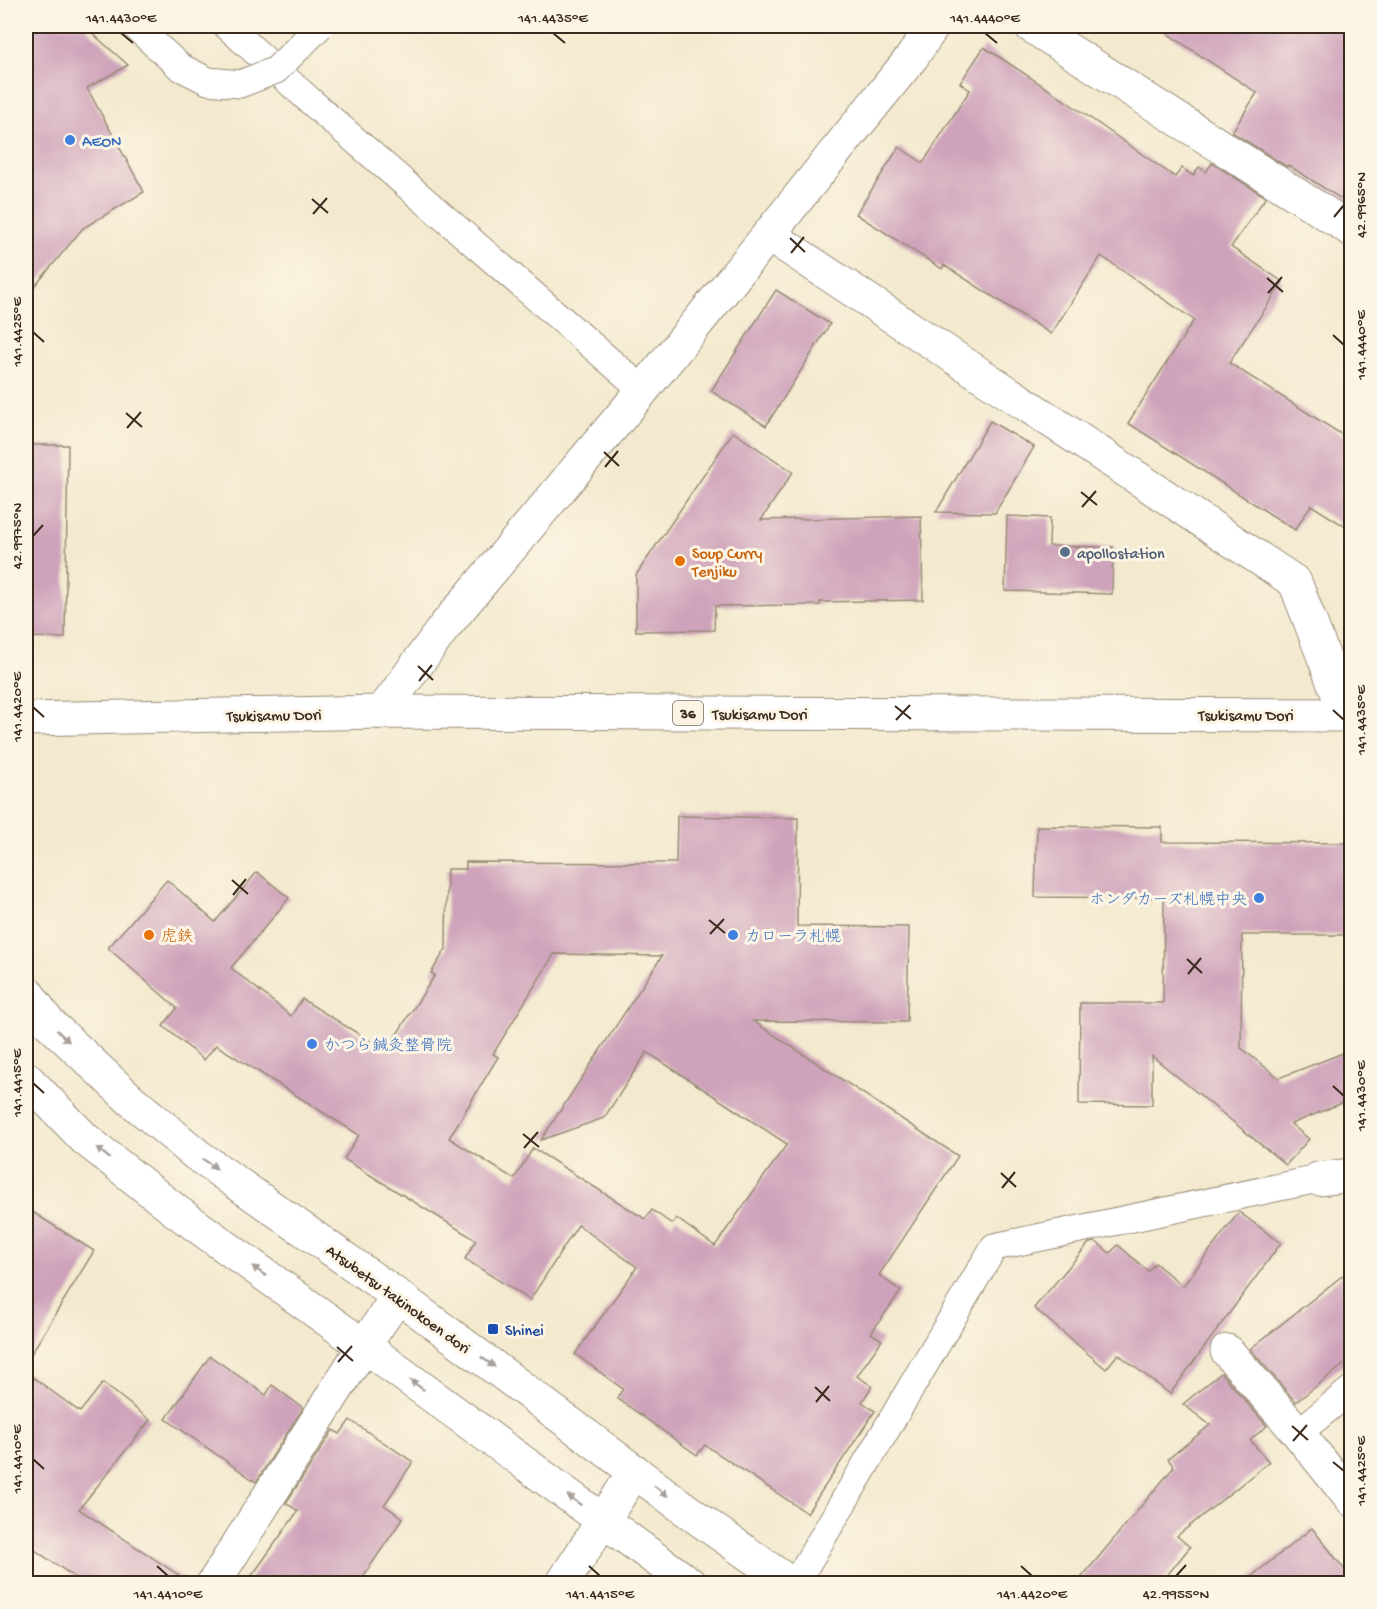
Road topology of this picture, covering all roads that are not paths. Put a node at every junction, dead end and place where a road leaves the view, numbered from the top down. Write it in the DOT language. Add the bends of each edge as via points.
graph roads {
  1 [pos="135,26"];
  2 [pos="227,26"];
  3 [pos="320,26"];
  4 [pos="933,26"];
  5 [pos="1031,26"];
  6 [pos="1352,230"];
  7 [pos="769,235"];
  8 [pos="643,390"];
  9 [pos="382,712"];
  10 [pos="1349,715"];
  11 [pos="26,719"];
  12 [pos="26,991"];
  13 [pos="26,1078"];
  14 [pos="1352,1175"];
  15 [pos="1318,1179"];
  16 [pos="398,1296"];
  17 [pos="364,1346"];
  18 [pos="1227,1351"];
  19 [pos="1352,1389"];
  20 [pos="1298,1433"];
  21 [pos="635,1471"];
  22 [pos="1352,1500"];
  23 [pos="602,1520"];
  24 [pos="213,1584"];
  25 [pos="562,1584"];
  26 [pos="690,1584"];
  27 [pos="793,1584"];
  1 -- 3 [label="lane, bridge" via="180,67 208,81 240,84 276,70"];
  2 -- 8 [label="lane"];
  4 -- 7 [label="main road"];
  5 -- 6 [label="main road"];
  7 -- 8 [label="main road"];
  7 -- 10 [label="main road" via="1295,582"];
  8 -- 9 [label="main road" via="445,626"];
  9 -- 10 [label="main road, Tsukisamu Dori / 36"];
  9 -- 11 [label="main road, Tsukisamu Dori / 36"];
  12 -- 16 [label="main road, Atsubetsu takinokoen dori, one-way" via="48,1022 189,1148"];
  17 -- 13 [label="main road, one-way" via="176,1212 85,1139"];
  14 -- 15 [label="main road"];
  15 -- 27 [label="lane" via="994,1246"];
  16 -- 17 [label="main road"];
  16 -- 21 [label="main road, Atsubetsu takinokoen dori, one-way"];
  23 -- 17 [label="main road, one-way"];
  17 -- 24 [label="main road"];
  18 -- 20 [label="main road"];
  19 -- 20 [label="lane"];
  20 -- 22 [label="main road"];
  21 -- 23 [label="main road"];
  21 -- 27 [label="main road, Atsubetsu takinokoen dori, one-way"];
  23 -- 25 [label="main road"];
  23 -- 26 [label="main road"];
}
